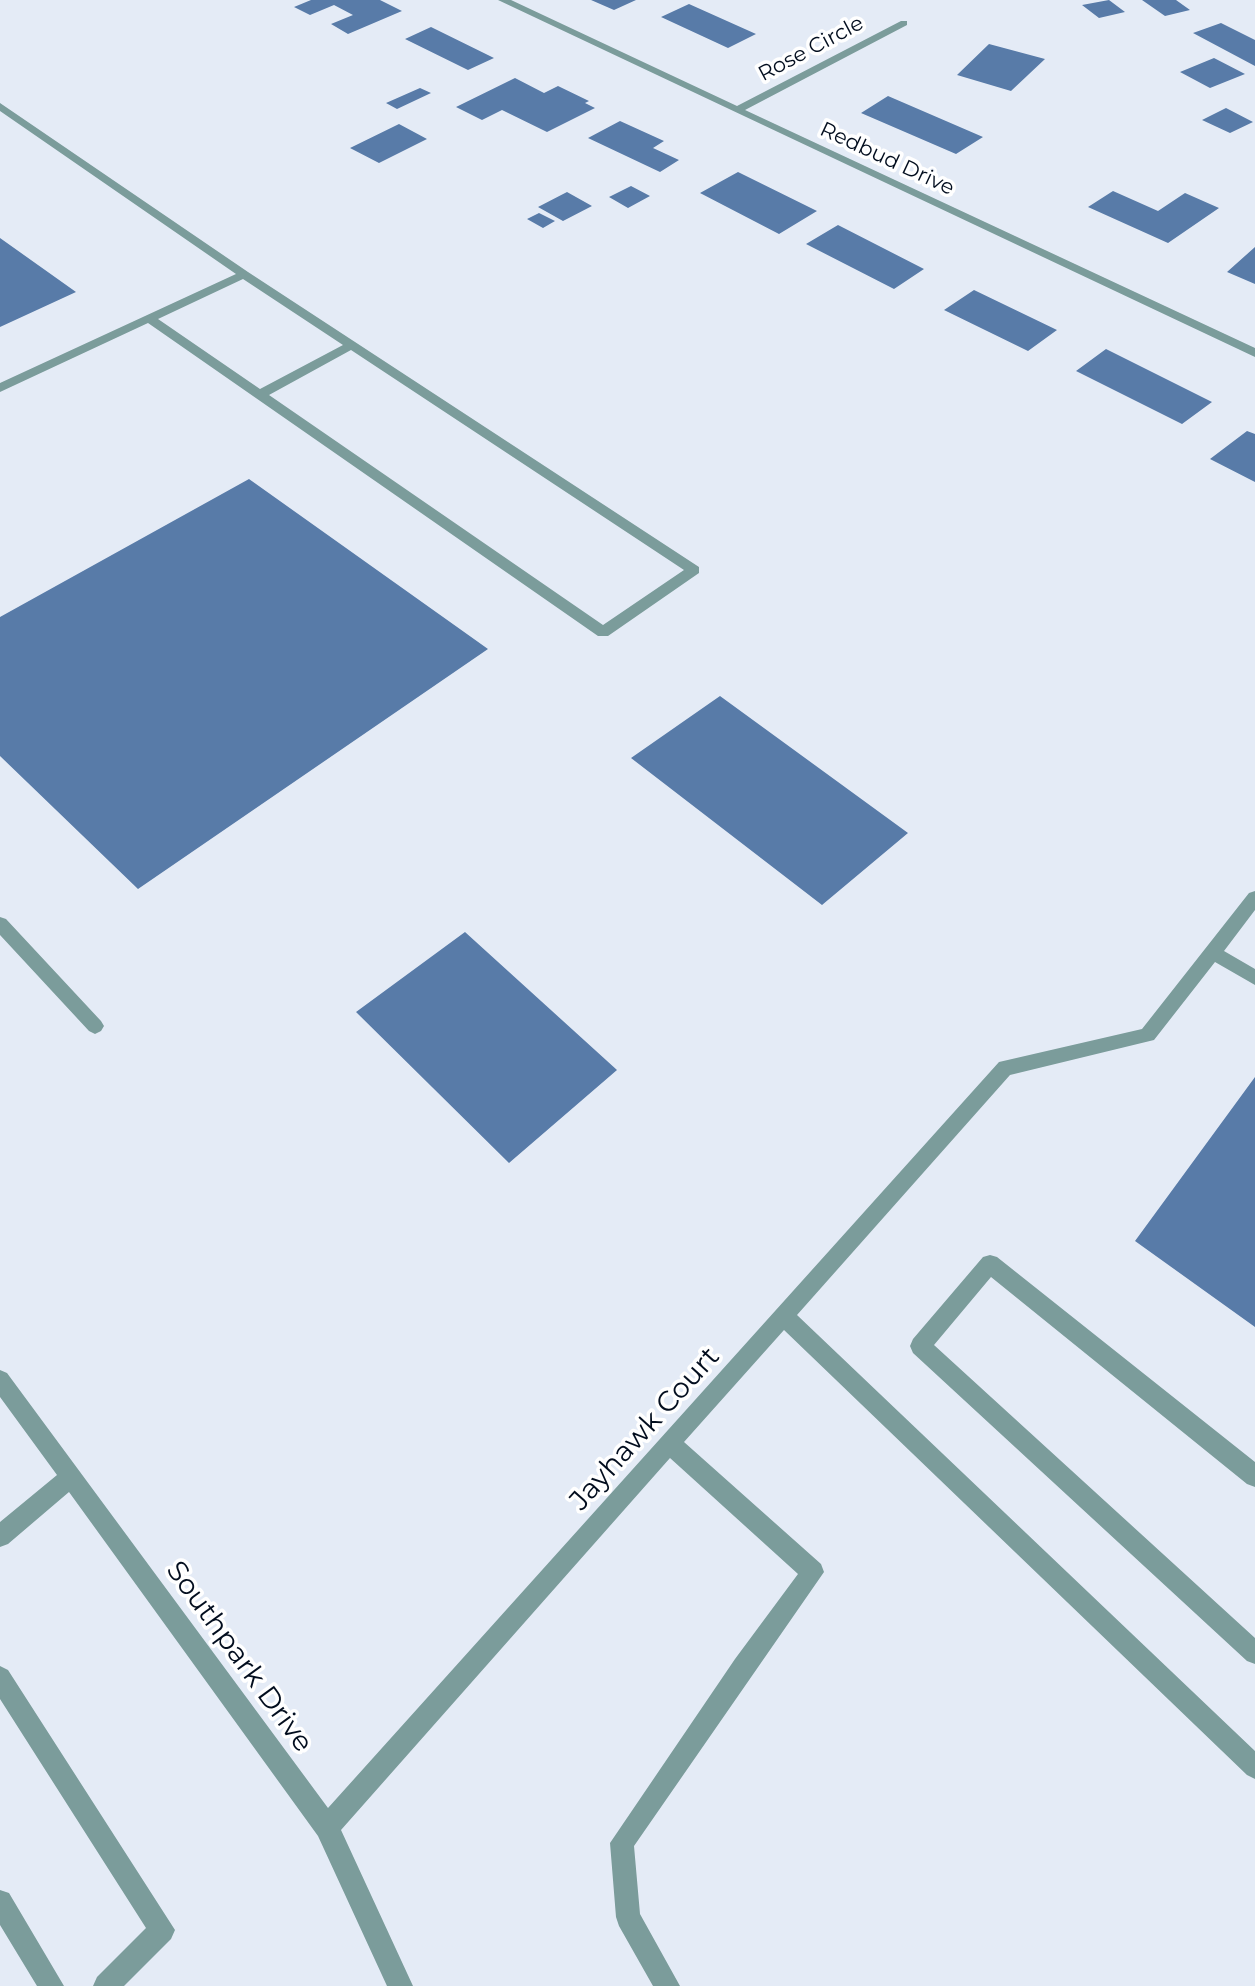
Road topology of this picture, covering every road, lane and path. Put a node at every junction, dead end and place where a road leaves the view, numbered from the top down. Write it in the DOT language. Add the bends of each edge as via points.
graph roads {
  1 [pos="503,0"];
  2 [pos="904,23"];
  3 [pos="0,106"];
  4 [pos="737,110"];
  5 [pos="244,274"];
  6 [pos="150,319"];
  7 [pos="352,345"];
  8 [pos="1255,353"];
  9 [pos="0,388"];
  10 [pos="259,395"];
  11 [pos="1255,898"];
  12 [pos="0,924"];
  13 [pos="1212,952"];
  14 [pos="1255,978"];
  15 [pos="95,1026"];
  16 [pos="784,1316"];
  17 [pos="0,1380"];
  18 [pos="670,1444"];
  19 [pos="1255,1476"];
  20 [pos="71,1477"];
  21 [pos="0,1535"];
  22 [pos="1255,1653"];
  23 [pos="0,1678"];
  24 [pos="1255,1767"];
  25 [pos="327,1827"];
  26 [pos="0,1902"];
  27 [pos="51,1986"];
  28 [pos="106,1986"];
  29 [pos="400,1986"];
  30 [pos="667,1986"];
  1 -- 4 [label="street, Redbud Drive"];
  2 -- 4 [label="street, Rose Circle"];
  3 -- 5 [label="street"];
  4 -- 8 [label="street, Redbud Drive"];
  5 -- 6 [label="street"];
  5 -- 7 [label="street"];
  6 -- 9 [label="street"];
  6 -- 10 [label="street"];
  7 -- 10 [label="street"];
  7 -- 10 [label="street" via="694,570 603,632"];
  11 -- 13 [label="street"];
  12 -- 15 [label="street"];
  13 -- 14 [label="street"];
  13 -- 16 [label="street, Jayhawk Court" via="1148,1035 1005,1068"];
  16 -- 18 [label="street, Jayhawk Court"];
  16 -- 24 [label="street"];
  17 -- 20 [label="street, Southpark Drive"];
  18 -- 25 [label="street, Jayhawk Court"];
  18 -- 30 [label="street" via="813,1572 622,1843 628,1917"];
  19 -- 22 [label="street" via="990,1264 920,1346"];
  20 -- 21 [label="street"];
  20 -- 25 [label="street, Southpark Drive"];
  23 -- 28 [label="street" via="162,1930"];
  25 -- 29 [label="street, Southpark Drive"];
  26 -- 27 [label="street"];
}
